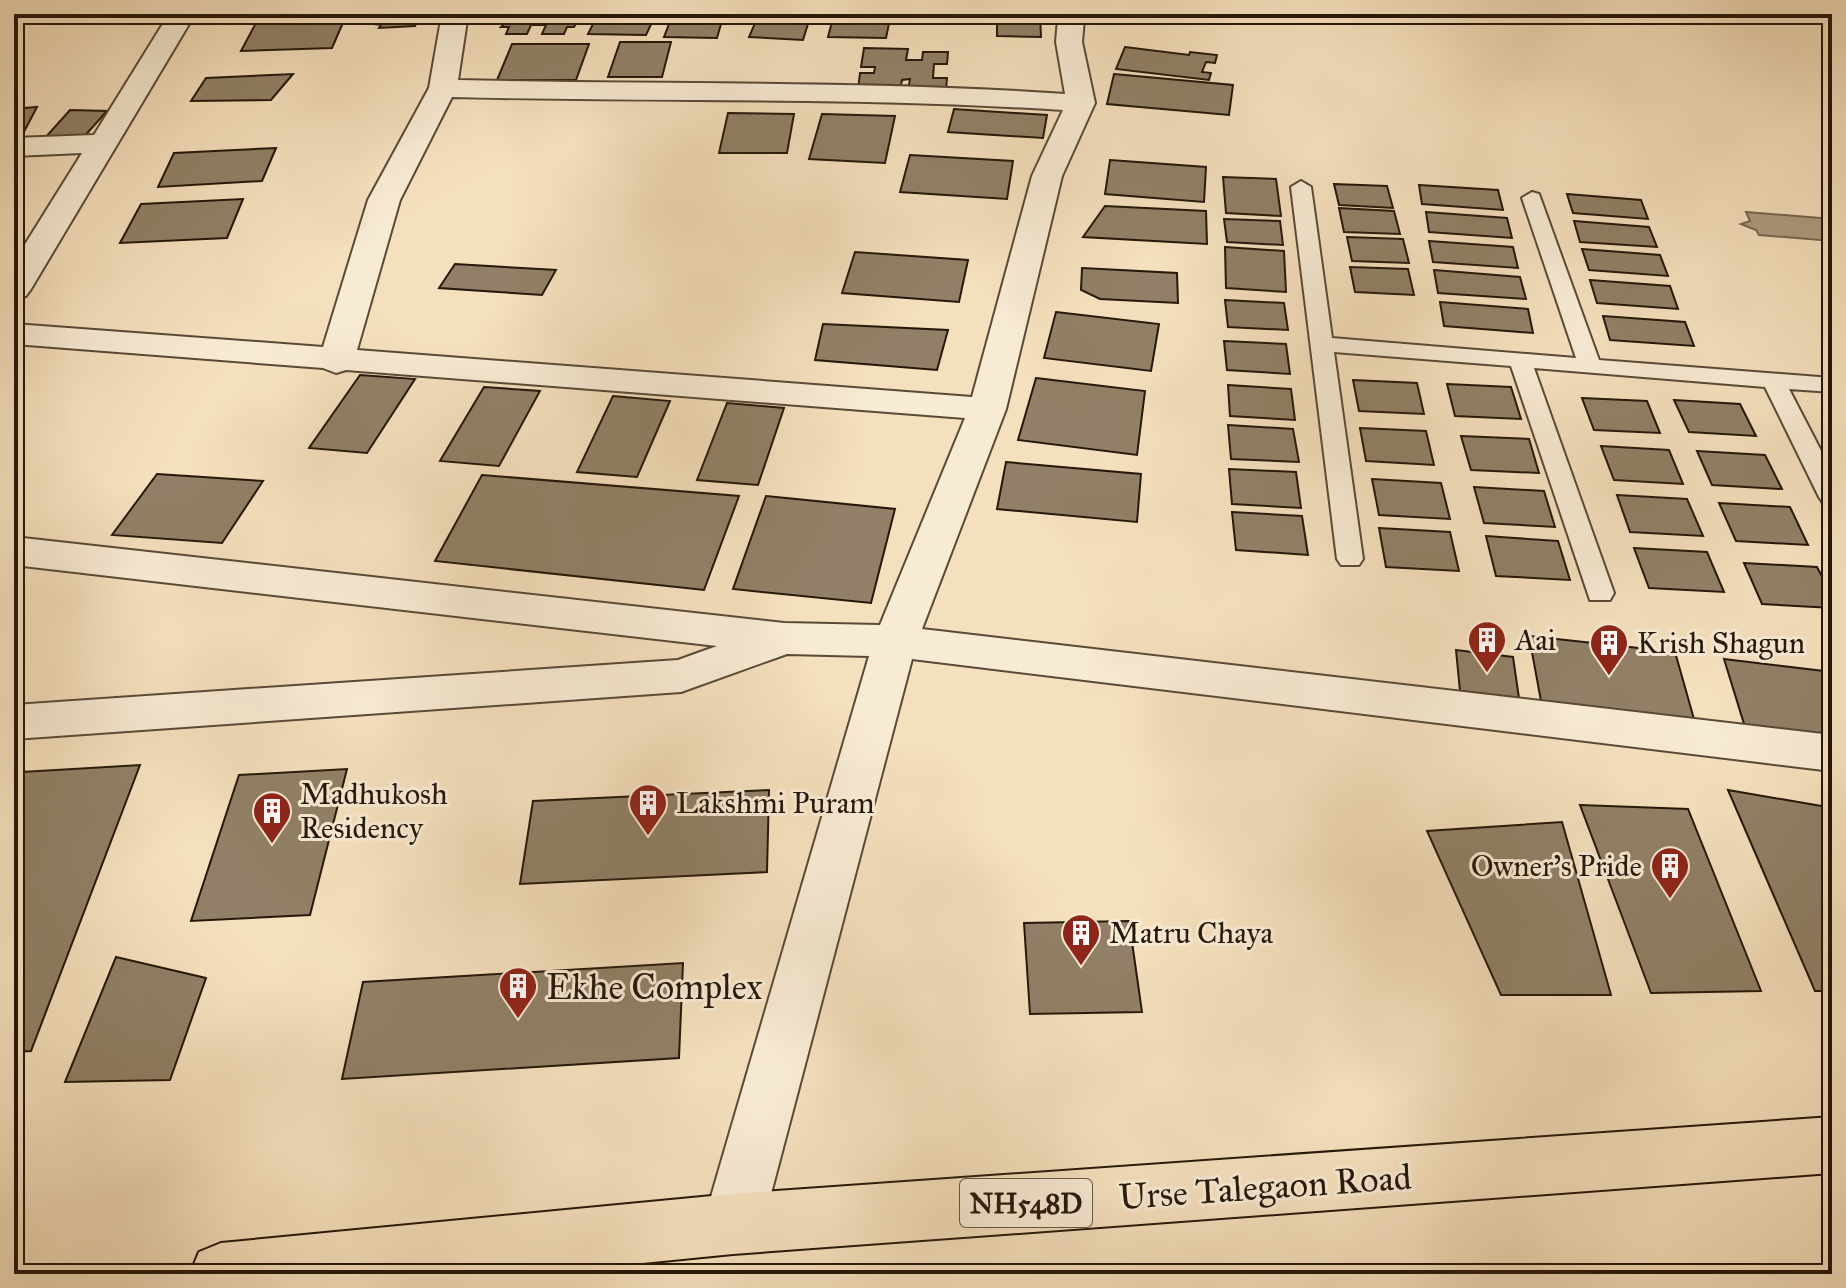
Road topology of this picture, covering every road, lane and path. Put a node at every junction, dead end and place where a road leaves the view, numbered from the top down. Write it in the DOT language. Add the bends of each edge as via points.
graph roads {
  1 [pos="182,14"];
  2 [pos="455,14"];
  3 [pos="1068,14"];
  4 [pos="443,88"];
  5 [pos="1081,103"];
  6 [pos="104,143"];
  7 [pos="14,147"];
  8 [pos="1301,187"];
  9 [pos="1532,198"];
  10 [pos="14,289"];
  11 [pos="14,334"];
  12 [pos="1319,344"];
  13 [pos="1520,360"];
  14 [pos="336,362"];
  15 [pos="1590,365"];
  16 [pos="1774,381"];
  17 [pos="1832,385"];
  18 [pos="987,409"];
  19 [pos="1832,497"];
  20 [pos="14,551"];
  21 [pos="1350,559"];
  22 [pos="1600,593"];
  23 [pos="784,638"];
  24 [pos="895,641"];
  25 [pos="14,722"];
  26 [pos="1832,753"];
  27 [pos="1832,1145"];
  28 [pos="733,1224"];
  29 [pos="402,1266"];
  30 [pos="221,1274"];
  1 -- 6 [label="street"];
  2 -- 4 [label="street"];
  3 -- 5 [label="street"];
  4 -- 5 [label="street" via="929,93"];
  4 -- 14 [label="street" via="384,200"];
  5 -- 18 [label="street" via="1047,176"];
  6 -- 7 [label="street"];
  6 -- 10 [label="street"];
  8 -- 12 [label="lane"];
  9 -- 15 [label="lane"];
  11 -- 14 [label="street"];
  12 -- 13 [label="lane"];
  12 -- 21 [label="lane"];
  13 -- 15 [label="lane"];
  13 -- 22 [label="lane"];
  14 -- 18 [label="street"];
  15 -- 16 [label="lane"];
  16 -- 17 [label="lane"];
  16 -- 19 [label="lane"];
  18 -- 24 [label="street"];
  20 -- 23 [label="street"];
  23 -- 24 [label="street"];
  23 -- 25 [label="street" via="681,676"];
  24 -- 26 [label="street"];
  24 -- 28 [label="street"];
  27 -- 28 [label="highway, Urse Talegaon Road / NH548D"];
  28 -- 29 [label="highway, Urse Talegaon Road / NH548D"];
  29 -- 30 [label="highway, Urse Talegaon Road / NH548D"];
}
